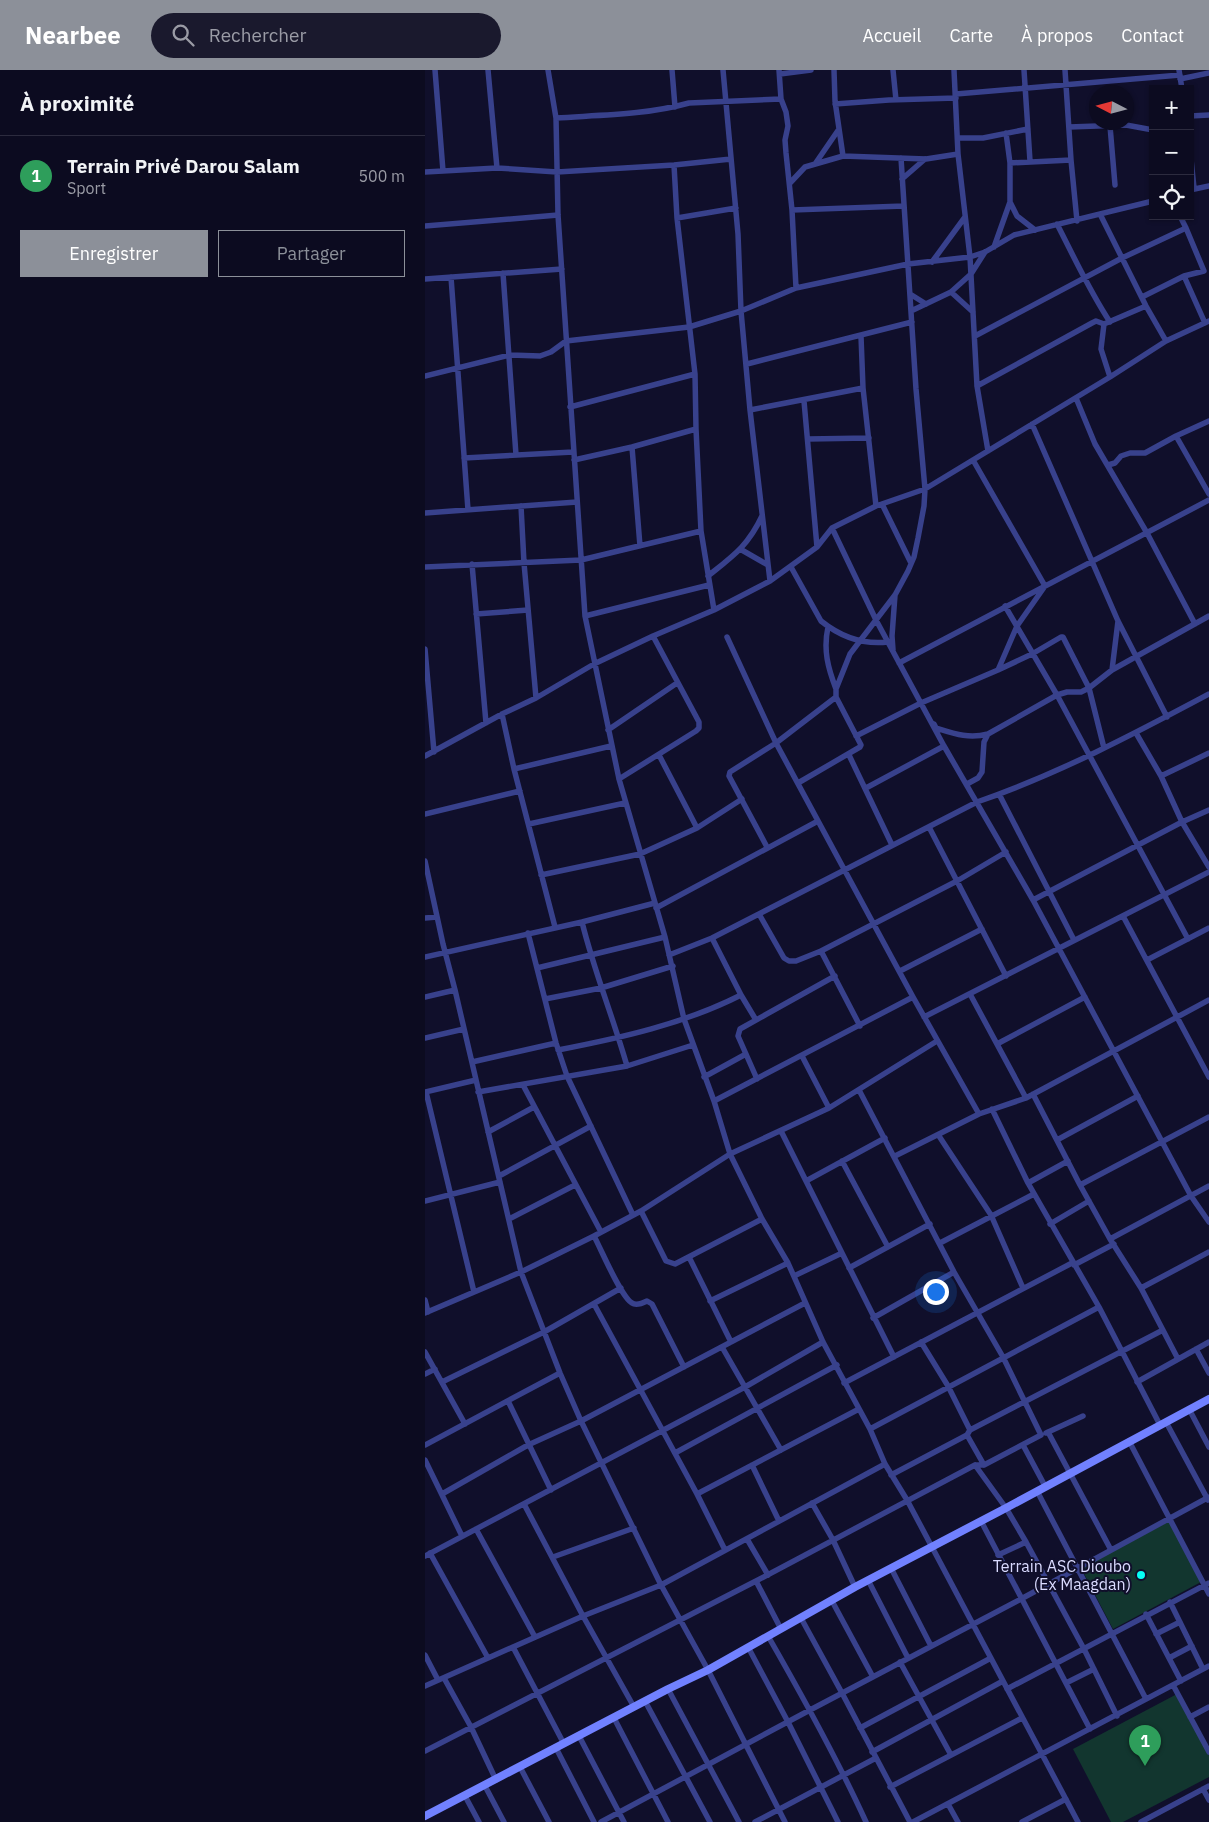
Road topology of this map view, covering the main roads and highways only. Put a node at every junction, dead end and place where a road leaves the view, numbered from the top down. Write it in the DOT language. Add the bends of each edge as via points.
graph roads {
  1 [pos="1209,1399"];
  2 [pos="425,1816"];
  1 -- 2 [label="main road" via="855,1587 708,1670"];
}
